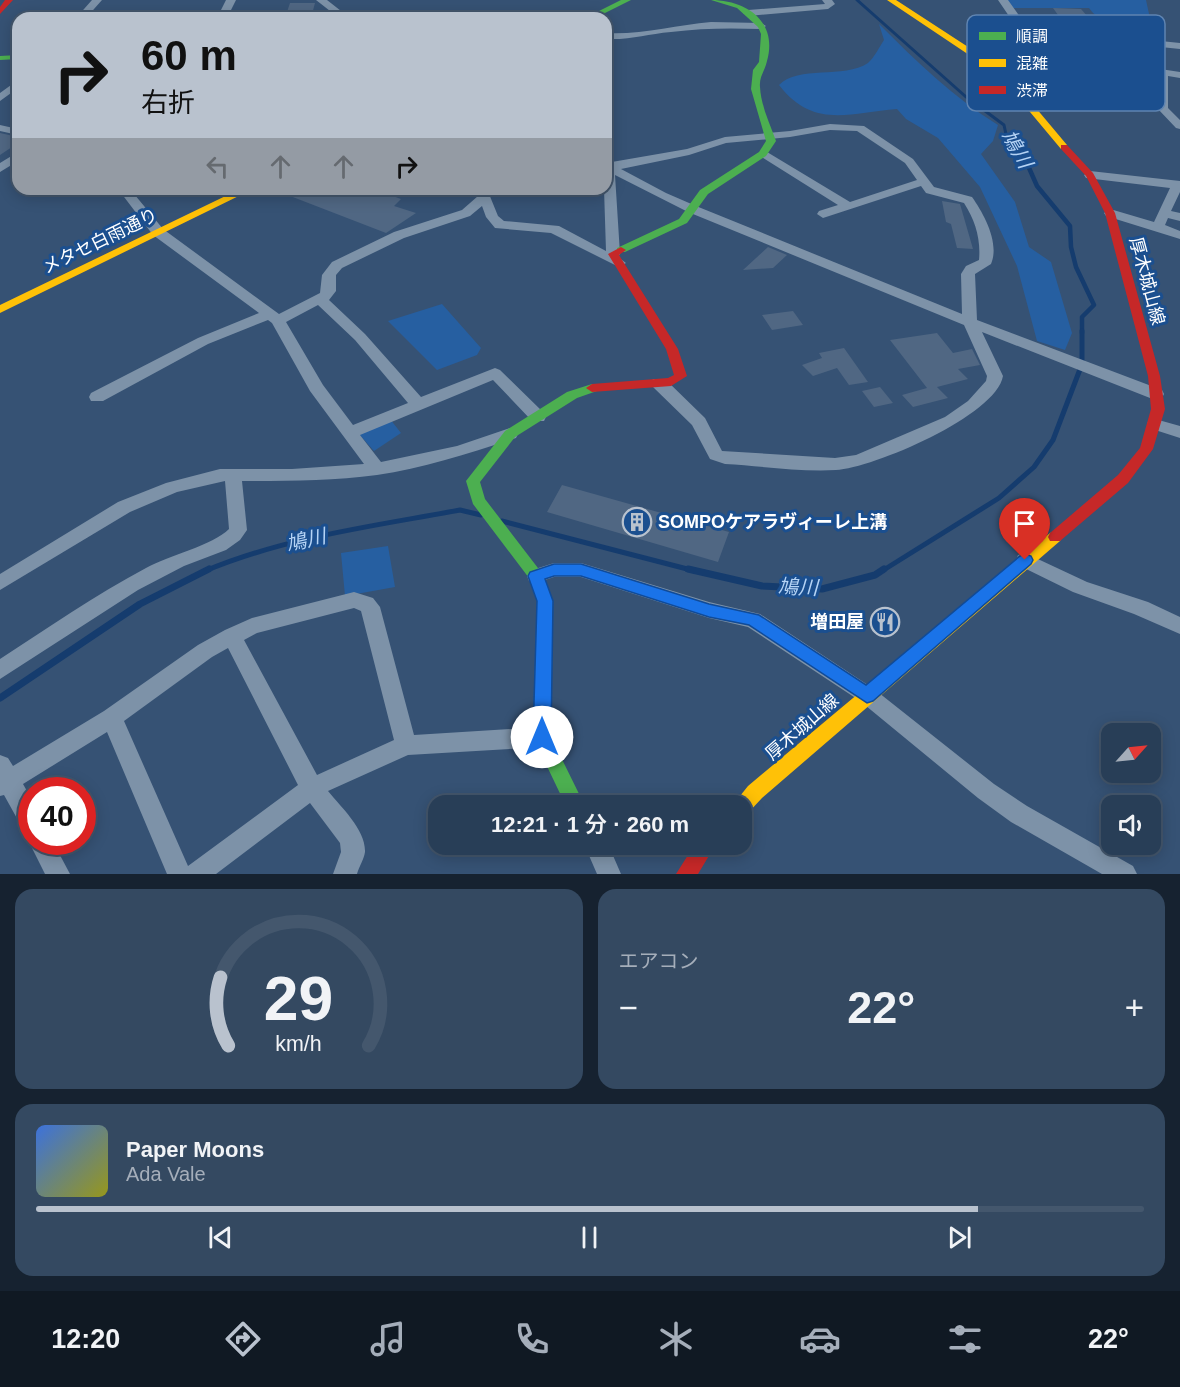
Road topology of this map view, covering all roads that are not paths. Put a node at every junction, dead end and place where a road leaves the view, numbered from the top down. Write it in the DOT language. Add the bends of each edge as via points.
graph roads {
  1 [pos="9,0"];
  2 [pos="97,0"];
  3 [pos="321,0"];
  4 [pos="627,0"];
  5 [pos="715,0"];
  6 [pos="827,0"];
  7 [pos="891,0"];
  8 [pos="1003,0"];
  9 [pos="0,12"];
  10 [pos="86,12"];
  11 [pos="337,12"];
  12 [pos="602,12"];
  13 [pos="748,14"];
  14 [pos="1013,15"];
  15 [pos="761,26"];
  16 [pos="612,36"];
  17 [pos="1180,46"];
  18 [pos="967,49"];
  19 [pos="1165,52"];
  20 [pos="1165,73"];
  21 [pos="1180,75"];
  22 [pos="12,88"];
  23 [pos="0,98"];
  24 [pos="1033,111"];
  25 [pos="1165,111"];
  26 [pos="1180,126"];
  27 [pos="771,136"];
  28 [pos="763,154"];
  29 [pos="612,166"];
  30 [pos="612,170"];
  31 [pos="1090,175"];
  32 [pos="925,182"];
  33 [pos="1179,185"];
  34 [pos="129,195"];
  35 [pos="235,195"];
  36 [pos="481,195"];
  37 [pos="484,195"];
  38 [pos="610,195"];
  39 [pos="846,205"];
  40 [pos="692,209"];
  41 [pos="1110,213"];
  42 [pos="1165,213"];
  43 [pos="823,214"];
  44 [pos="1180,217"];
  45 [pos="1158,226"];
  46 [pos="158,232"];
  47 [pos="1180,235"];
  48 [pos="616,258"];
  49 [pos="321,300"];
  50 [pos="0,309"];
  51 [pos="274,317"];
  52 [pos="970,322"];
  53 [pos="659,383"];
  54 [pos="1156,394"];
  55 [pos="98,397"];
  56 [pos="418,404"];
  57 [pos="538,417"];
  58 [pos="1155,424"];
  59 [pos="352,432"];
  60 [pos="1180,432"];
  61 [pos="510,434"];
  62 [pos="377,469"];
  63 [pos="233,475"];
  64 [pos="1025,560"];
  65 [pos="536,576"];
  66 [pos="0,583"];
  67 [pos="1180,626"];
  68 [pos="232,636"];
  69 [pos="0,670"];
  70 [pos="867,695"];
  71 [pos="112,718"];
  72 [pos="542,737"];
  73 [pos="406,745"];
  74 [pos="3,777"];
  75 [pos="312,788"];
  76 [pos="571,795"];
  77 [pos="752,797"];
  78 [pos="18,801"];
  79 [pos="48,855"];
  80 [pos="601,855"];
  81 [pos="699,855"];
  82 [pos="58,874"];
  83 [pos="179,874"];
  84 [pos="196,874"];
  85 [pos="345,874"];
  86 [pos="609,874"];
  87 [pos="686,874"];
  88 [pos="1125,874"];
  1 -- 9 [label="street"];
  2 -- 10 [label="street"];
  3 -- 11 [label="street"];
  4 -- 12 [label="street"];
  5 -- 13 [label="street" via="740,6"];
  6 -- 13 [label="street" via="830,6"];
  7 -- 18 [label="street, 厚木城山線"];
  8 -- 14 [label="street"];
  13 -- 15 [label="street"];
  15 -- 16 [label="street" via="711,25"];
  15 -- 27 [label="street" via="765,34 763,62 754,83"];
  17 -- 19 [label="street"];
  20 -- 21 [label="street"];
  22 -- 23 [label="street"];
  24 -- 31 [label="street, 厚木城山線"];
  25 -- 26 [label="street"];
  27 -- 28 [label="street"];
  27 -- 29 [label="street" via="725,140 689,152"];
  27 -- 32 [label="street" via="830,127 857,128 909,161"];
  28 -- 39 [label="street"];
  28 -- 40 [label="street" via="704,192"];
  30 -- 40 [label="street"];
  31 -- 33 [label="street"];
  31 -- 41 [label="street, 厚木城山線"];
  32 -- 39 [label="street"];
  32 -- 52 [label="street" via="934,192 968,200 983,230 986,261 968,274"];
  33 -- 42 [label="street"];
  34 -- 46 [label="street"];
  35 -- 46 [label="street, メタセ白雨通り"];
  36 -- 49 [label="street" via="466,213 399,235 337,266 329,275 329,291"];
  37 -- 48 [label="street" via="492,217 500,225 551,228"];
  38 -- 48 [label="street"];
  39 -- 43 [label="street"];
  40 -- 48 [label="street" via="679,223"];
  40 -- 52 [label="street"];
  41 -- 45 [label="street"];
  41 -- 54 [label="street, 厚木城山線"];
  42 -- 44 [label="street"];
  42 -- 45 [label="street"];
  45 -- 47 [label="street"];
  46 -- 50 [label="street, メタセ白雨通り"];
  46 -- 51 [label="street"];
  48 -- 53 [label="street" via="672,349 678,366 679,378"];
  49 -- 51 [label="street"];
  49 -- 56 [label="street" via="360,337"];
  51 -- 55 [label="street" via="203,341"];
  51 -- 59 [label="street" via="316,387"];
  52 -- 53 [label="street" via="994,368 994,382 974,405 951,421 853,463 719,456 699,422"];
  52 -- 54 [label="street"];
  53 -- 57 [label="street" via="590,388"];
  54 -- 58 [label="street, 厚木城山線"];
  56 -- 57 [label="street" via="495,373"];
  56 -- 59 [label="street"];
  57 -- 61 [label="street"];
  58 -- 60 [label="street"];
  58 -- 64 [label="street, 厚木城山線" via="1146,449 1123,479"];
  59 -- 62 [label="street"];
  61 -- 62 [label="street" via="459,451"];
  61 -- 65 [label="street" via="474,477 472,485 478,500"];
  62 -- 63 [label="street"];
  63 -- 66 [label="street" via="172,487 134,501"];
  63 -- 69 [label="street" via="238,530 231,539 177,561 122,592"];
  64 -- 67 [label="street" via="1080,587"];
  64 -- 70 [label="street, 厚木城山線"];
  65 -- 70 [label="street" via="554,570 581,570 753,620"];
  65 -- 72 [label="street" via="545,601"];
  68 -- 71 [label="street"];
  68 -- 73 [label="street" via="304,611 354,600 366,603"];
  68 -- 75 [label="street"];
  70 -- 77 [label="street, 厚木城山線"];
  70 -- 88 [label="street" via="1019,814"];
  71 -- 74 [label="street"];
  71 -- 83 [label="street"];
  72 -- 73 [label="street"];
  72 -- 76 [label="street"];
  73 -- 75 [label="street"];
  74 -- 78 [label="street"];
  75 -- 84 [label="street"];
  75 -- 85 [label="street" via="351,839 353,852"];
  79 -- 82 [label="street"];
  80 -- 86 [label="street"];
  81 -- 87 [label="street"];
}
